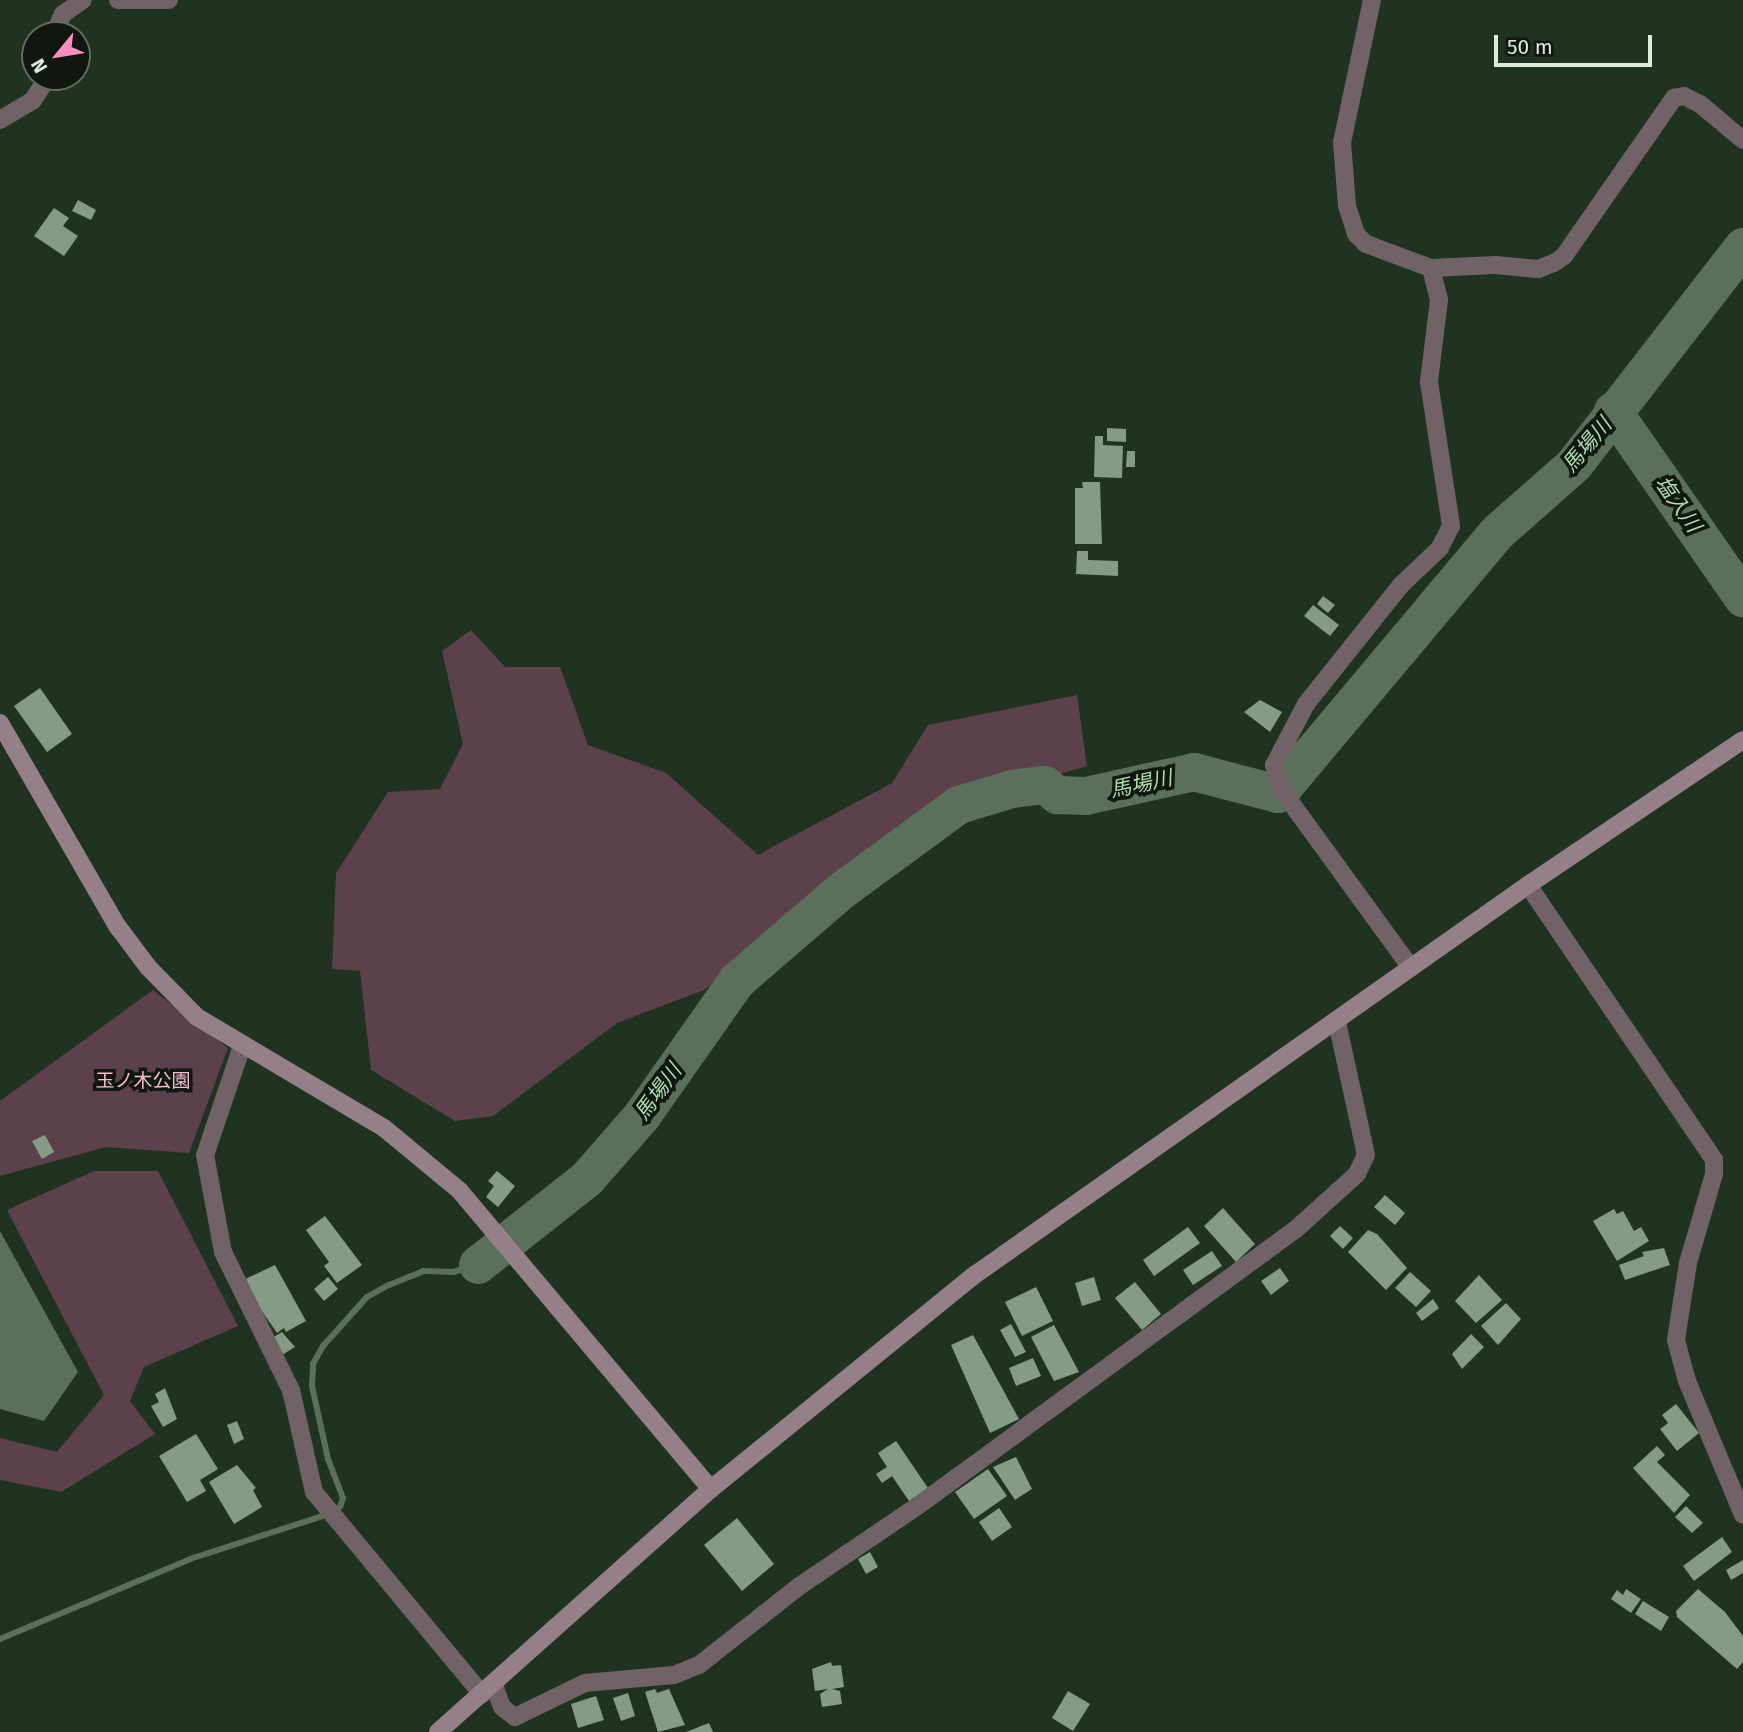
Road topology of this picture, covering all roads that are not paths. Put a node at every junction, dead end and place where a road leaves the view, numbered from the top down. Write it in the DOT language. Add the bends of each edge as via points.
graph roads {
  1 [pos="83,0"];
  2 [pos="118,0"];
  3 [pos="169,0"];
  4 [pos="1372,0"];
  5 [pos="60,21"];
  6 [pos="39,91"];
  7 [pos="0,120"];
  8 [pos="1743,140"];
  9 [pos="1431,268"];
  10 [pos="0,723"];
  11 [pos="1743,740"];
  12 [pos="1528,885"];
  13 [pos="1411,968"];
  14 [pos="1337,1022"];
  15 [pos="242,1046"];
  16 [pos="711,1489"];
  17 [pos="1743,1515"];
  18 [pos="488,1689"];
  19 [pos="438,1732"];
  1 -- 5 [label="street"];
  2 -- 3 [label="street"];
  4 -- 9 [label="street" via="1342,142 1348,215 1366,244"];
  6 -- 7 [label="street" via="33,100"];
  8 -- 9 [label="street" via="1700,104 1684,96 1675,98 1554,263 1538,269 1495,265"];
  9 -- 13 [label="street" via="1439,300 1429,382 1451,526 1440,548 1401,585 1306,705 1273,765 1281,789"];
  10 -- 15 [label="street" via="117,927 197,1017"];
  11 -- 12 [label="street"];
  12 -- 13 [label="street"];
  12 -- 17 [label="street" via="1714,1160 1688,1263 1676,1340 1687,1381"];
  13 -- 14 [label="street"];
  14 -- 16 [label="street" via="976,1274"];
  14 -- 18 [label="street" via="1366,1155 1357,1174 1295,1230 919,1505 798,1587 699,1665 674,1675 585,1683 515,1717"];
  15 -- 16 [label="street" via="384,1128 458,1190"];
  15 -- 18 [label="street" via="205,1155 223,1252 291,1390 314,1492"];
  16 -- 18 [label="street"];
  18 -- 19 [label="street"];
}
